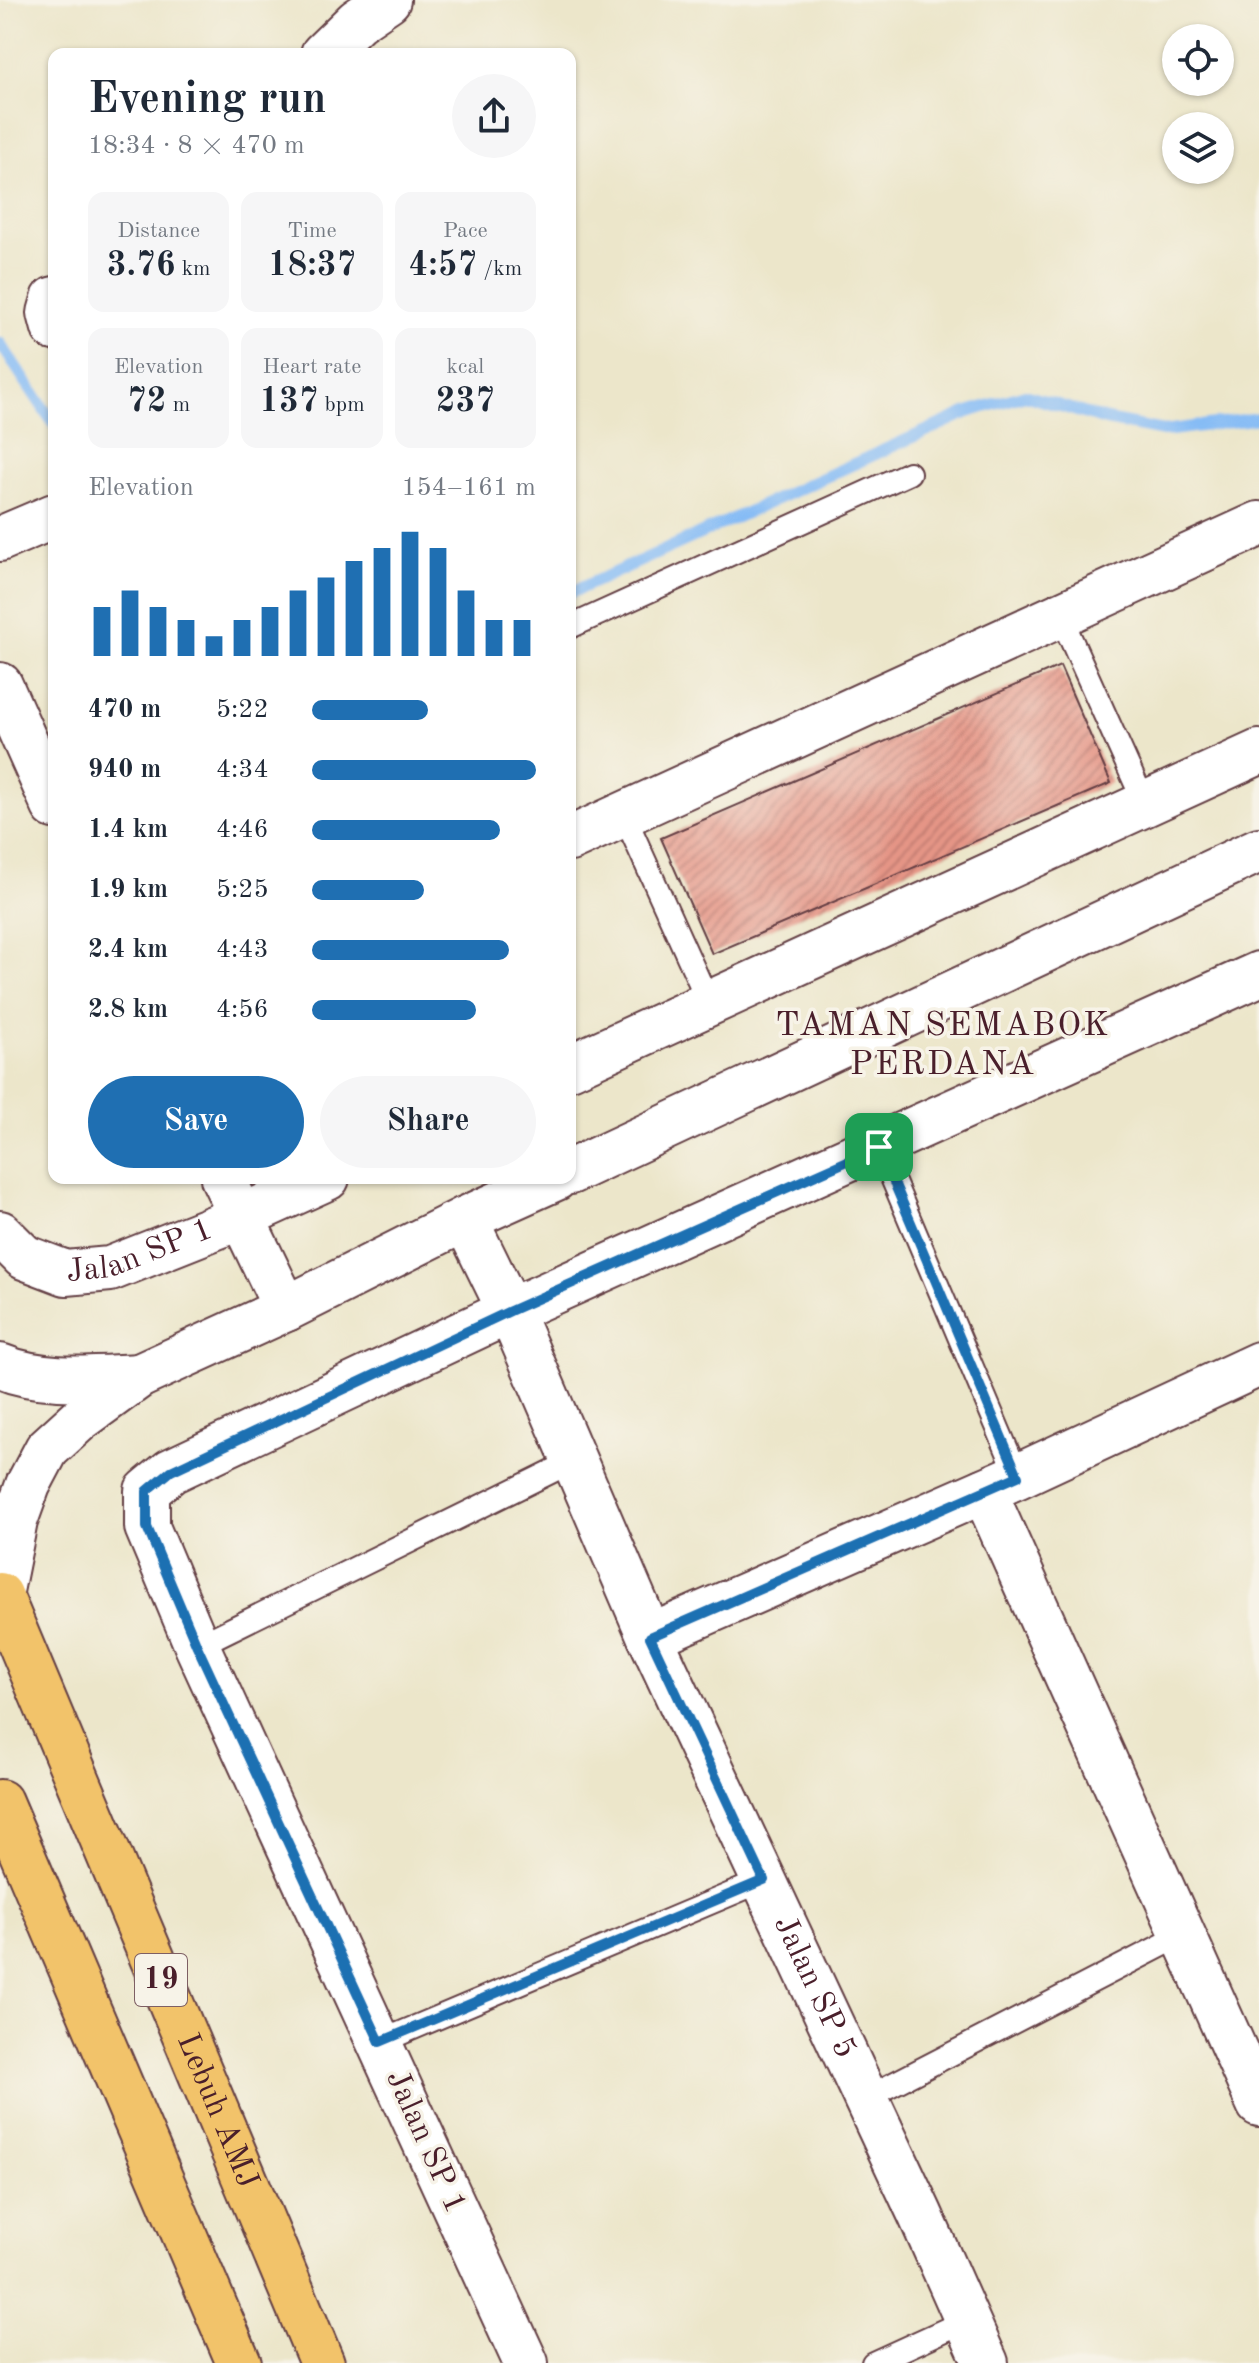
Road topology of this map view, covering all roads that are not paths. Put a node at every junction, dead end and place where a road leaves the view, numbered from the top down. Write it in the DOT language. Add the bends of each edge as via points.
graph roads {
  1 [pos="388,0"];
  2 [pos="329,48"];
  3 [pos="909,473"];
  4 [pos="48,519"];
  5 [pos="1259,524"];
  6 [pos="0,539"];
  7 [pos="1060,615"];
  8 [pos="576,624"];
  9 [pos="0,685"];
  10 [pos="1259,752"];
  11 [pos="48,793"];
  12 [pos="1145,804"];
  13 [pos="624,815"];
  14 [pos="576,836"];
  15 [pos="1259,850"];
  16 [pos="1259,974"];
  17 [pos="709,1003"];
  18 [pos="576,1064"];
  19 [pos="879,1147"];
  20 [pos="576,1169"];
  21 [pos="226,1184"];
  22 [pos="314,1184"];
  23 [pos="543,1184"];
  24 [pos="241,1217"];
  25 [pos="465,1219"];
  26 [pos="0,1233"];
  27 [pos="286,1309"];
  28 [pos="510,1311"];
  29 [pos="1259,1364"];
  30 [pos="0,1366"];
  31 [pos="139,1376"];
  32 [pos="575,1460"];
  33 [pos="1001,1484"];
  34 [pos="0,1596"];
  35 [pos="650,1637"];
  36 [pos="197,1646"];
  37 [pos="0,1802"];
  38 [pos="764,1880"];
  39 [pos="1182,1935"];
  40 [pos="380,2042"];
  41 [pos="866,2098"];
  42 [pos="1259,2104"];
  43 [pos="967,2320"];
  44 [pos="239,2363"];
  45 [pos="322,2363"];
  46 [pos="526,2363"];
  47 [pos="873,2363"];
  48 [pos="986,2363"];
  1 -- 2 [label="street"];
  3 -- 8 [label="lane"];
  4 -- 6 [label="street"];
  5 -- 7 [label="street"];
  7 -- 12 [label="lane"];
  7 -- 13 [label="street"];
  9 -- 11 [label="street"];
  10 -- 12 [label="street"];
  12 -- 17 [label="street"];
  13 -- 14 [label="street"];
  13 -- 17 [label="lane"];
  15 -- 20 [label="street"];
  16 -- 19 [label="street"];
  17 -- 18 [label="street"];
  19 -- 28 [label="street"];
  19 -- 33 [label="lane"];
  21 -- 24 [label="street"];
  22 -- 24 [label="street, Jalan SP 1"];
  23 -- 25 [label="street"];
  24 -- 26 [label="street, Jalan SP 1" via="110,1269 66,1273 24,1257"];
  24 -- 27 [label="street"];
  25 -- 27 [label="street"];
  25 -- 28 [label="street, Jalan SP 5"];
  27 -- 31 [label="street"];
  28 -- 32 [label="street, Jalan SP 5"];
  28 -- 36 [label="street, Jalan SP 1" via="171,1471 147,1491 147,1527"];
  29 -- 33 [label="street"];
  30 -- 31 [label="street" via="67,1379"];
  31 -- 34 [label="street" via="47,1449 15,1521"];
  32 -- 35 [label="street, Jalan SP 5"];
  32 -- 36 [label="lane"];
  33 -- 35 [label="street"];
  33 -- 39 [label="street"];
  34 -- 45 [label="highway, Lebuh AMJ / 19"];
  35 -- 38 [label="street, Jalan SP 5"];
  36 -- 40 [label="street, Jalan SP 1"];
  37 -- 44 [label="highway, 19"];
  38 -- 40 [label="lane"];
  38 -- 41 [label="street, Jalan SP 5"];
  39 -- 41 [label="lane"];
  39 -- 42 [label="street"];
  40 -- 46 [label="street, Jalan SP 1"];
  41 -- 43 [label="street, Jalan SP 5"];
  43 -- 47 [label="lane"];
  43 -- 48 [label="street, Jalan SP 5"];
}
